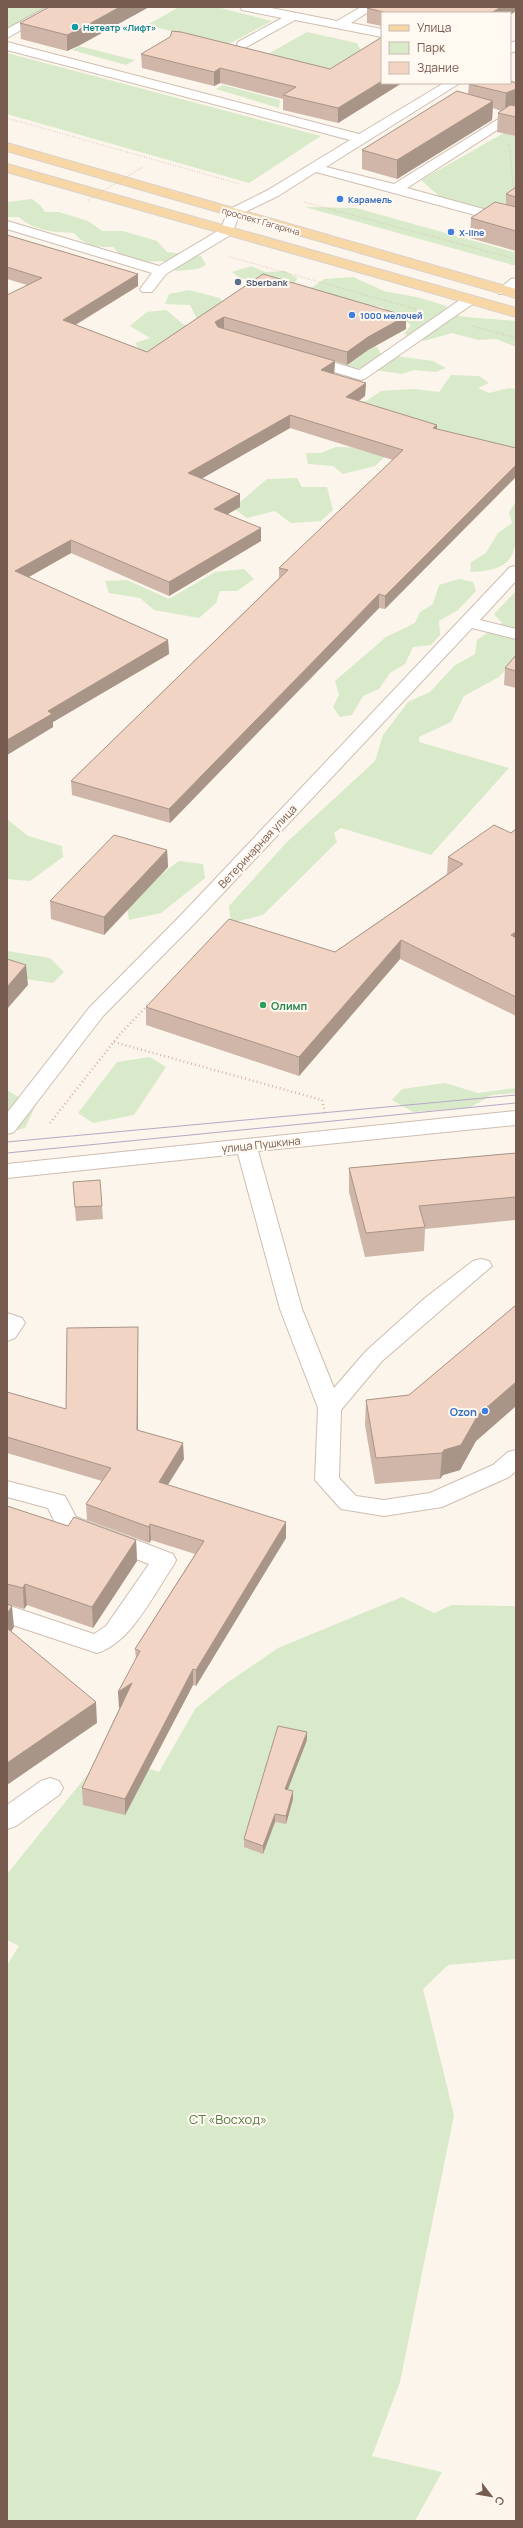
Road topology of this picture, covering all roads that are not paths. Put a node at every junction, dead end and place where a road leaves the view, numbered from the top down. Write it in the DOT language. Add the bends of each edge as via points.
graph roads {
  1 [pos="56,7"];
  2 [pos="246,7"];
  3 [pos="370,7"];
  4 [pos="292,17"];
  5 [pos="339,25"];
  6 [pos="381,33"];
  7 [pos="7,34"];
  8 [pos="243,45"];
  9 [pos="7,46"];
  10 [pos="451,84"];
  11 [pos="429,98"];
  12 [pos="446,102"];
  13 [pos="493,114"];
  14 [pos="513,117"];
  15 [pos="361,139"];
  16 [pos="7,147"];
  17 [pos="7,168"];
  18 [pos="315,168"];
  19 [pos="396,189"];
  20 [pos="233,213"];
  21 [pos="516,222"];
  22 [pos="7,225"];
  23 [pos="227,231"];
  24 [pos="160,271"];
  25 [pos="148,289"];
  26 [pos="512,289"];
  27 [pos="469,300"];
  28 [pos="516,313"];
  29 [pos="293,355"];
  30 [pos="516,571"];
  31 [pos="468,622"];
  32 [pos="516,634"];
  33 [pos="516,1118"];
  34 [pos="7,1127"];
  35 [pos="246,1146"];
  36 [pos="7,1171"];
  37 [pos="481,1266"];
  38 [pos="7,1320"];
  39 [pos="7,1333"];
  40 [pos="330,1408"];
  41 [pos="509,1465"];
  42 [pos="7,1489"];
  43 [pos="7,1614"];
  44 [pos="50,1788"];
  45 [pos="7,1819"];
  1 -- 7 [label="street"];
  2 -- 4 [label="street"];
  3 -- 5 [label="street"];
  4 -- 5 [label="street"];
  4 -- 8 [label="street"];
  5 -- 6 [label="street"];
  9 -- 15 [label="street"];
  10 -- 11 [label="street"];
  11 -- 12 [label="street"];
  11 -- 15 [label="street"];
  13 -- 14 [label="street"];
  14 -- 19 [label="street"];
  15 -- 18 [label="street"];
  16 -- 20 [label="main road, проспект Гагарина"];
  17 -- 23 [label="main road, проспект Гагарина"];
  18 -- 19 [label="street"];
  18 -- 20 [label="street"];
  19 -- 21 [label="street"];
  20 -- 23 [label="street"];
  20 -- 26 [label="main road, проспект Гагарина"];
  22 -- 24 [label="street"];
  23 -- 24 [label="street"];
  23 -- 27 [label="main road, проспект Гагарина"];
  24 -- 25 [label="street"];
  27 -- 28 [label="main road, проспект Гагарина"];
  27 -- 29 [label="street" via="361,375"];
  30 -- 31 [label="street, Ветеринарная улица"];
  31 -- 32 [label="street"];
  31 -- 34 [label="street, Ветеринарная улица" via="189,918 96,1012"];
  33 -- 35 [label="street, улица Пушкина"];
  35 -- 36 [label="street, улица Пушкина"];
  35 -- 40 [label="street" via="290,1310"];
  37 -- 40 [label="street" via="433,1303 374,1356"];
  38 -- 39 [label="street" via="14,1323"];
  40 -- 41 [label="street" via="327,1480 349,1502 384,1508 434,1501"];
  42 -- 43 [label="street" via="57,1502 66,1523 164,1560 115,1632 98,1644"];
  44 -- 45 [label="street"];
}
